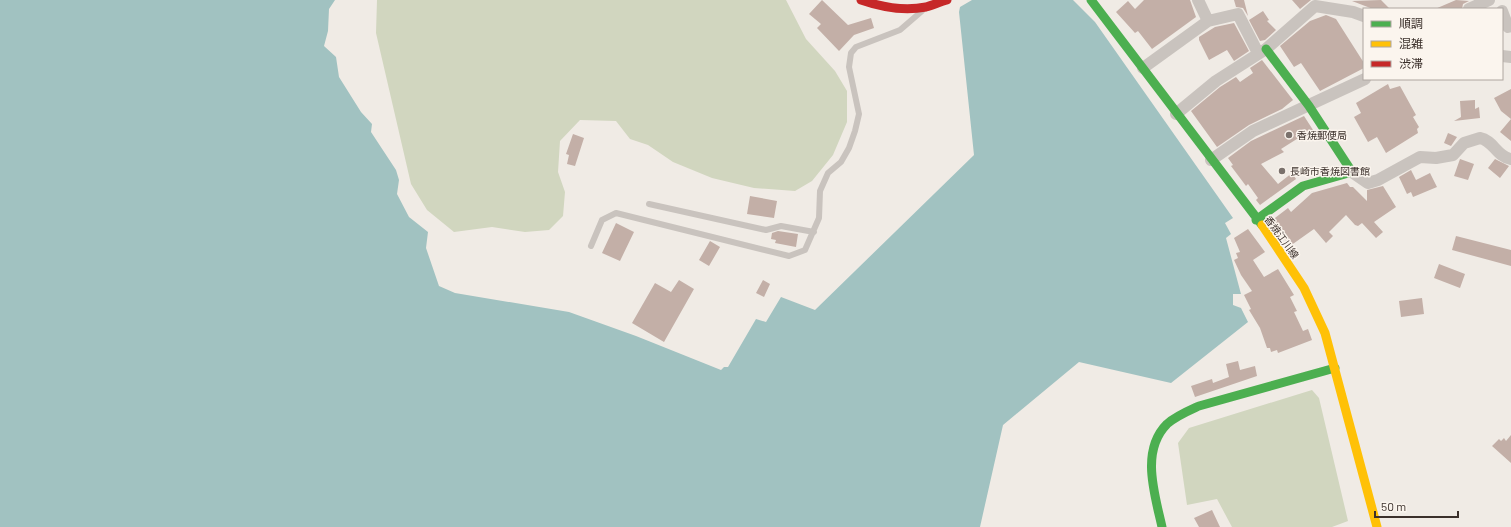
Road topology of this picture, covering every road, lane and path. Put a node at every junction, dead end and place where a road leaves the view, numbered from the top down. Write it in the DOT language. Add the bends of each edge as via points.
graph roads {
  1 [pos="861,0"];
  2 [pos="1091,0"];
  3 [pos="1198,0"];
  4 [pos="1490,0"];
  5 [pos="942,1"];
  6 [pos="925,7"];
  7 [pos="1471,8"];
  8 [pos="1499,8"];
  9 [pos="1503,15"];
  10 [pos="1363,16"];
  11 [pos="1208,21"];
  12 [pos="1508,27"];
  13 [pos="1262,51"];
  14 [pos="1143,68"];
  15 [pos="1363,80"];
  16 [pos="1309,106"];
  17 [pos="1176,114"];
  18 [pos="1511,159"];
  19 [pos="1211,160"];
  20 [pos="1352,172"];
  21 [pos="649,204"];
  22 [pos="1256,220"];
  23 [pos="814,232"];
  24 [pos="591,246"];
  25 [pos="1335,368"];
  26 [pos="1162,527"];
  27 [pos="1377,527"];
  1 -- 6 [label="street" via="882,6"];
  2 -- 14 [label="street, 香焼江川線"];
  3 -- 11 [label="street"];
  4 -- 7 [label="street"];
  4 -- 8 [label="street"];
  5 -- 6 [label="street"];
  6 -- 23 [label="lane" via="900,30 856,47 851,53 849,67 859,114 849,148 840,162 828,173 820,191 819,218"];
  9 -- 12 [label="street"];
  10 -- 13 [label="street" via="1315,6"];
  11 -- 13 [label="street" via="1238,14"];
  11 -- 14 [label="street"];
  13 -- 16 [label="street"];
  13 -- 17 [label="street" via="1216,81"];
  14 -- 17 [label="street, 香焼江川線"];
  15 -- 16 [label="street"];
  16 -- 19 [label="street" via="1252,131"];
  16 -- 20 [label="street"];
  17 -- 19 [label="street, 香焼江川線"];
  18 -- 20 [label="street" via="1500,155 1490,142 1480,138 1464,143 1453,155 1420,157 1368,183"];
  19 -- 22 [label="street, 香焼江川線"];
  20 -- 22 [label="street" via="1303,186"];
  21 -- 23 [label="lane" via="766,230 781,226"];
  22 -- 25 [label="street, 香焼江川線" via="1310,297 1319,315"];
  23 -- 24 [label="lane" via="805,250 789,256 616,213 602,220"];
  25 -- 26 [label="street" via="1199,406 1184,412 1163,428 1155,442 1152,469"];
  25 -- 27 [label="street, 香焼江川線"];
}
